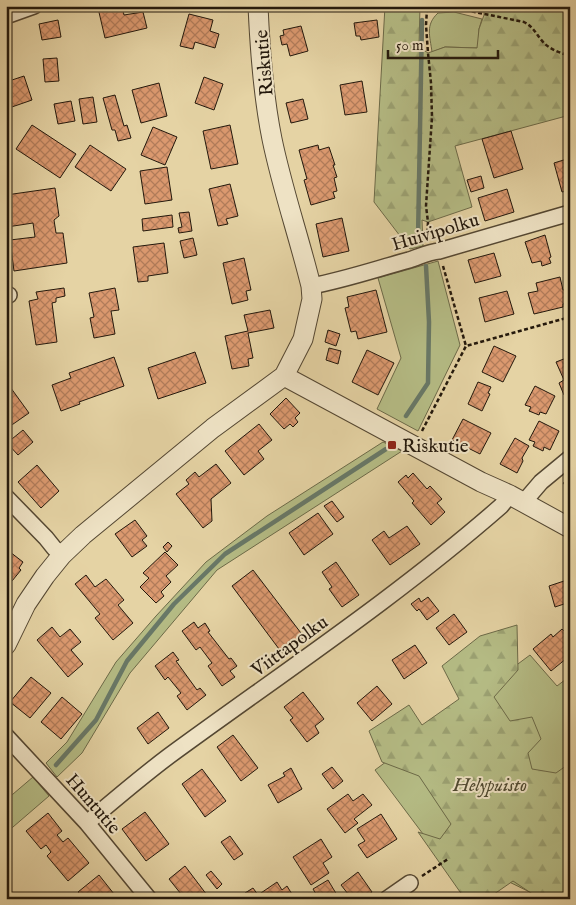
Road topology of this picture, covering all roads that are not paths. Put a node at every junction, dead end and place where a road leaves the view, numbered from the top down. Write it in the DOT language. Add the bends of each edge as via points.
graph roads {
  1 [pos="34,6"];
  2 [pos="258,6"];
  3 [pos="6,16"];
  4 [pos="570,213"];
  5 [pos="311,286"];
  6 [pos="284,376"];
  7 [pos="570,458"];
  8 [pos="6,497"];
  9 [pos="516,499"];
  10 [pos="570,528"];
  11 [pos="62,556"];
  12 [pos="6,645"];
  13 [pos="6,736"];
  14 [pos="87,822"];
  15 [pos="410,883"];
  16 [pos="149,899"];
  17 [pos="387,899"];
  1 -- 3 [label="street"];
  2 -- 5 [label="street, Riskutie" via="260,56 272,140"];
  4 -- 5 [label="street, Huivipolku"];
  5 -- 6 [label="street, Riskutie" via="312,300 303,339"];
  6 -- 9 [label="street"];
  6 -- 11 [label="street, Riskutie" via="213,428 98,522"];
  7 -- 9 [label="street, Viittapolku"];
  8 -- 11 [label="street"];
  9 -- 10 [label="street"];
  9 -- 14 [label="street, Viittapolku" via="501,506 438,560 168,757"];
  11 -- 12 [label="street, Riskutie" via="26,604"];
  13 -- 14 [label="street, Huntutie"];
  14 -- 16 [label="street, Huntutie"];
  15 -- 17 [label="street"];
}
